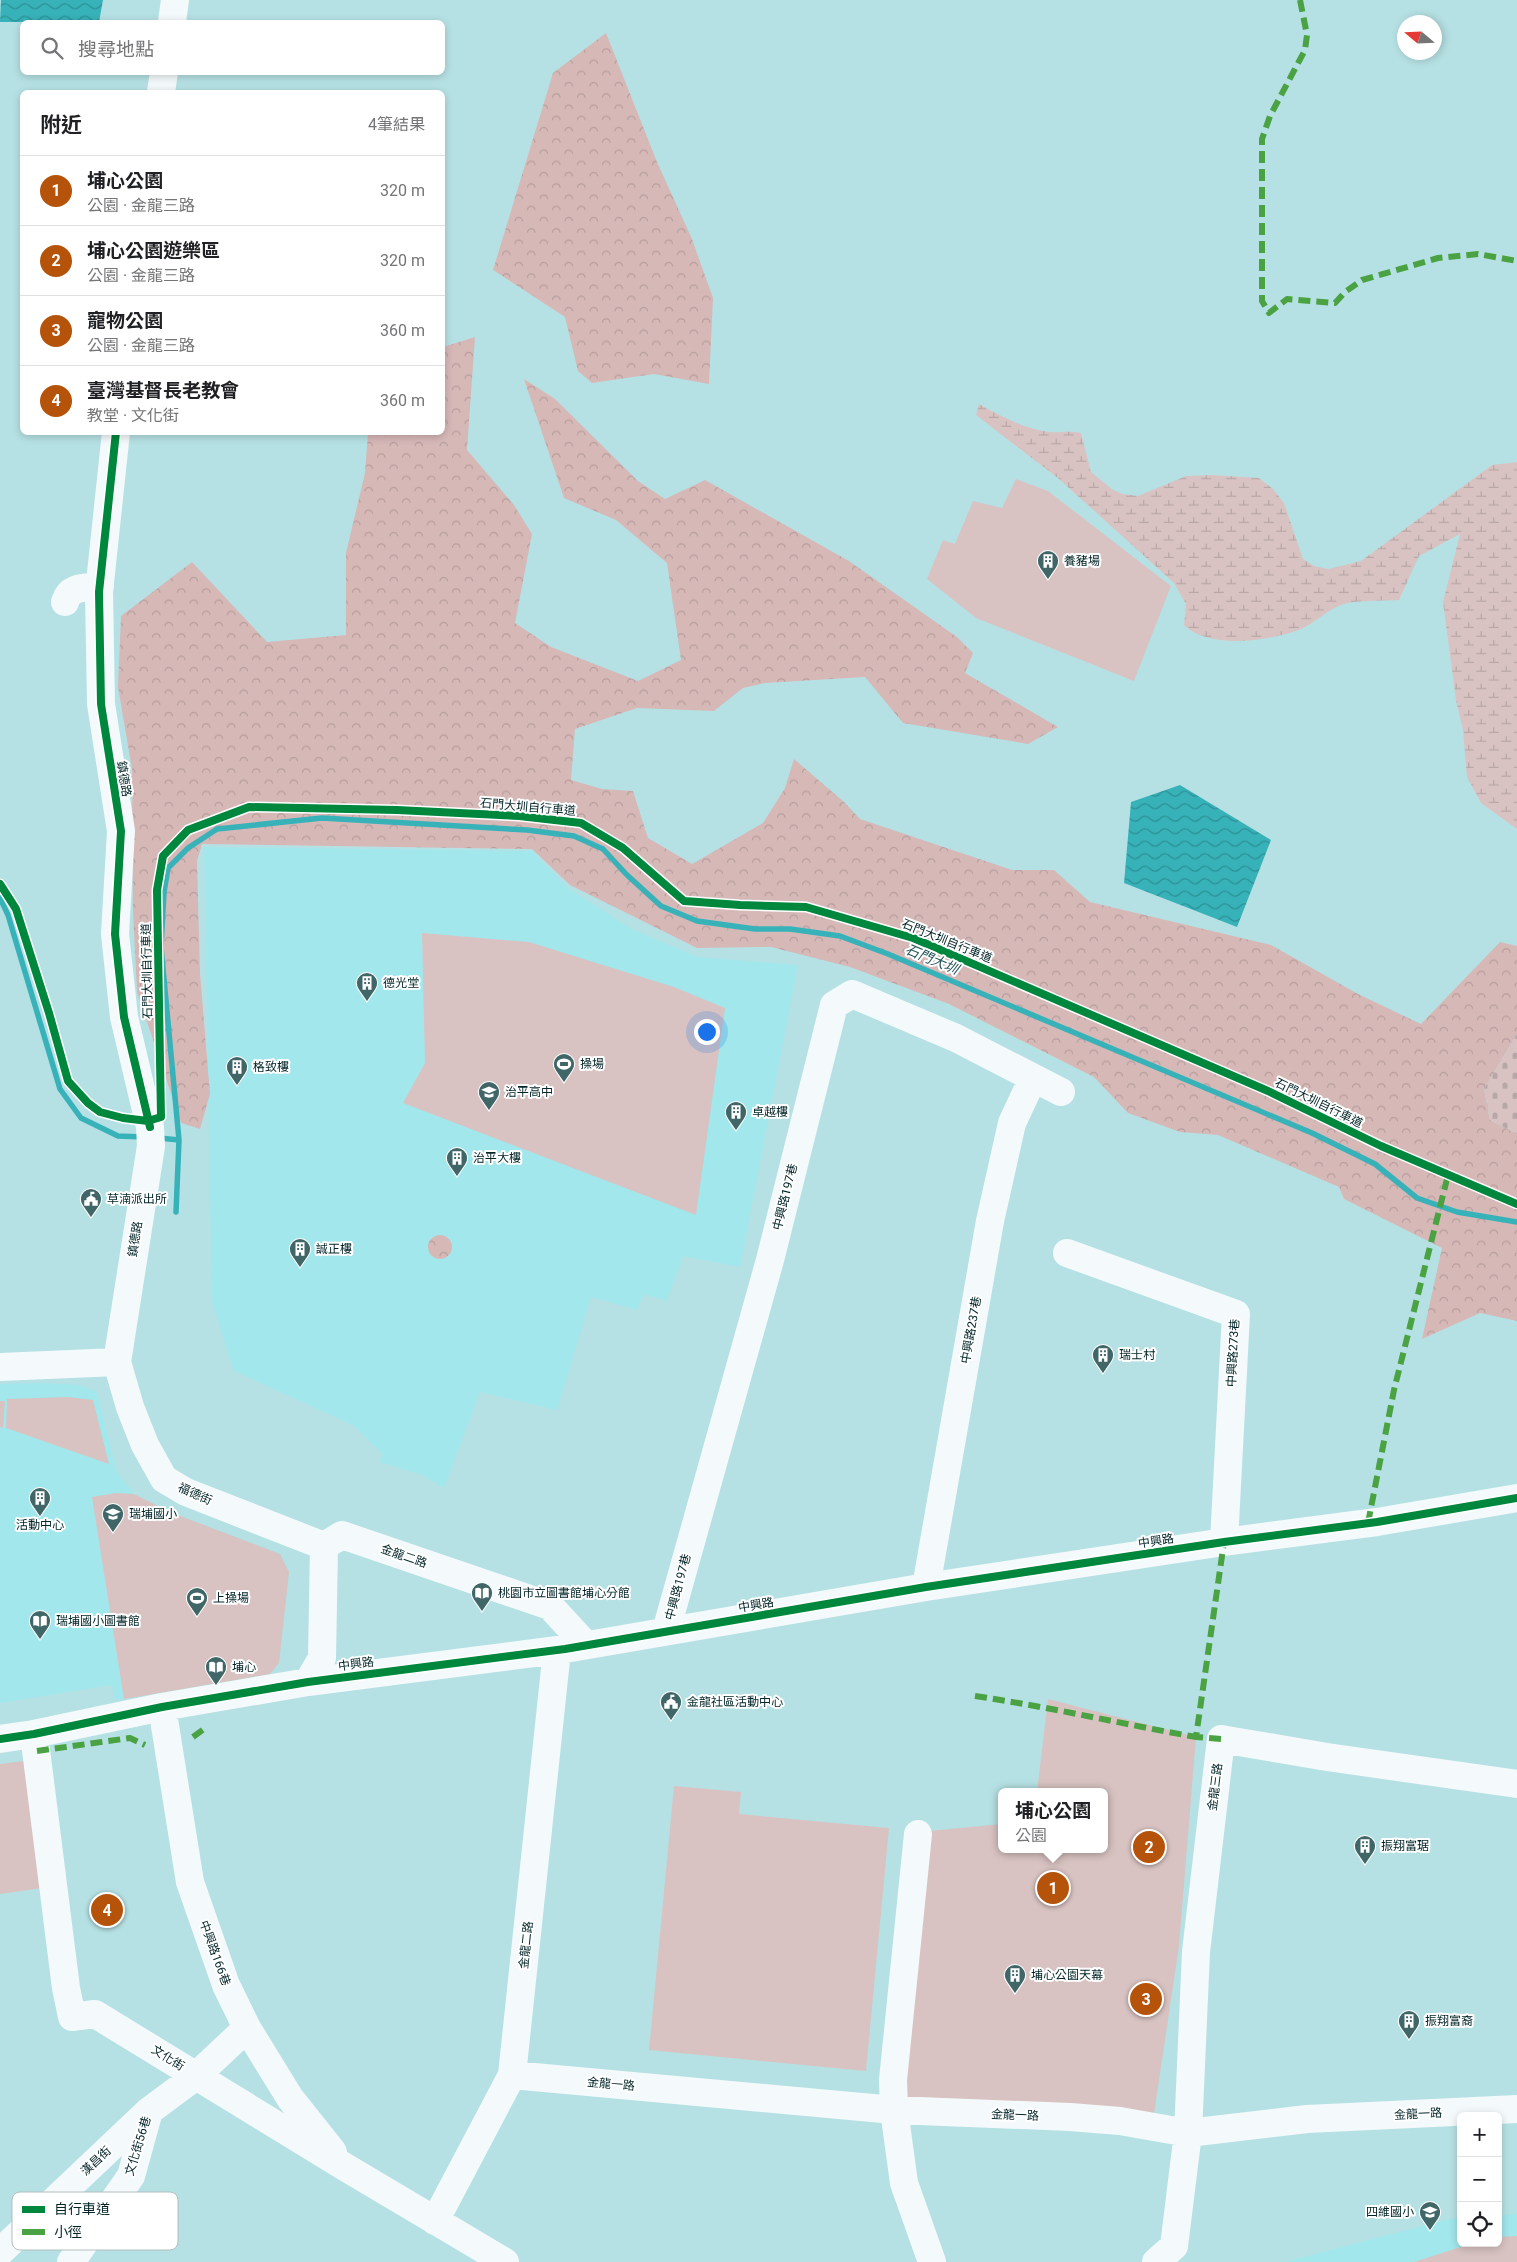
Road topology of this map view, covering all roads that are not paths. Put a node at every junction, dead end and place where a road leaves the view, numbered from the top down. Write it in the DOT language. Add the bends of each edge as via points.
graph roads {
  1 [pos="175,0"];
  2 [pos="172,20"];
  3 [pos="164,75"];
  4 [pos="161,90"];
  5 [pos="116,435"];
  6 [pos="100,586"];
  7 [pos="64,602"];
  8 [pos="1033,1078"];
  9 [pos="1061,1092"];
  10 [pos="1067,1253"];
  11 [pos="117,1362"];
  12 [pos="0,1367"];
  13 [pos="1517,1498"];
  14 [pos="1224,1542"];
  15 [pos="324,1546"];
  16 [pos="926,1587"];
  17 [pos="666,1631"];
  18 [pos="586,1646"];
  19 [pos="557,1650"];
  20 [pos="308,1682"];
  21 [pos="162,1707"];
  22 [pos="34,1734"];
  23 [pos="0,1739"];
  24 [pos="1517,1784"];
  25 [pos="918,1834"];
  26 [pos="247,2028"];
  27 [pos="512,2075"];
  28 [pos="196,2076"];
  29 [pos="894,2110"];
  30 [pos="1517,2110"];
  31 [pos="149,2111"];
  32 [pos="1188,2133"];
  33 [pos="345,2167"];
  34 [pos="63,2192"];
  35 [pos="120,2192"];
  36 [pos="435,2221"];
  37 [pos="12,2241"];
  38 [pos="79,2250"];
  39 [pos="0,2252"];
  40 [pos="71,2262"];
  41 [pos="505,2262"];
  42 [pos="932,2262"];
  43 [pos="1156,2262"];
  1 -- 2 [label="street"];
  3 -- 4 [label="street"];
  5 -- 6 [label="street, 鎮德路"];
  6 -- 7 [label="street" via="73,589"];
  6 -- 11 [label="street, 鎮德路" via="101,704 121,832 114,934 124,1017 150,1137"];
  8 -- 9 [label="street, 中興路197巷"];
  8 -- 16 [label="street, 中興路237巷" via="1012,1123 990,1221"];
  8 -- 17 [label="street, 中興路197巷" via="956,1038 852,994 834,1005 770,1260"];
  10 -- 14 [label="street, 中興路273巷" via="1236,1314"];
  11 -- 12 [label="street"];
  11 -- 15 [label="street, 福德街" via="133,1415 164,1480 186,1492"];
  13 -- 14 [label="street, 中興路" via="1368,1523"];
  14 -- 16 [label="street, 中興路"];
  15 -- 18 [label="street, 金龍二路" via="342,1535 550,1606"];
  15 -- 20 [label="street" via="322,1658"];
  16 -- 17 [label="street, 中興路"];
  17 -- 18 [label="street, 中興路"];
  18 -- 19 [label="street, 中興路"];
  19 -- 20 [label="street, 中興路"];
  19 -- 27 [label="street, 金龍二路"];
  20 -- 21 [label="street, 中興路"];
  21 -- 22 [label="street, 中興路"];
  21 -- 26 [label="street, 中興路166巷" via="190,1882 226,1984"];
  22 -- 23 [label="street, 中興路"];
  22 -- 28 [label="street, 文化街" via="72,2017 96,2014"];
  24 -- 32 [label="street, 金龍三路" via="1221,1739 1196,1952"];
  25 -- 29 [label="street" via="893,2080"];
  26 -- 28 [label="street, 文化街56巷"];
  26 -- 33 [label="street, 中興路166巷" via="290,2098"];
  27 -- 29 [label="street, 金龍一路"];
  27 -- 36 [label="street, 金龍二路"];
  28 -- 31 [label="street, 文化街56巷"];
  28 -- 33 [label="street, 文化街"];
  29 -- 32 [label="street, 金龍一路" via="1070,2117 1120,2121"];
  29 -- 42 [label="street" via="904,2183"];
  30 -- 32 [label="street, 金龍一路" via="1307,2119"];
  31 -- 34 [label="street, 漢昌街"];
  31 -- 35 [label="street, 文化街56巷" via="131,2176"];
  32 -- 43 [label="street" via="1174,2246"];
  33 -- 36 [label="street, 文化街"];
  36 -- 41 [label="street, 文化街"];
  37 -- 39 [label="street, 漢昌街"];
  38 -- 40 [label="street, 文化街56巷"];
}
